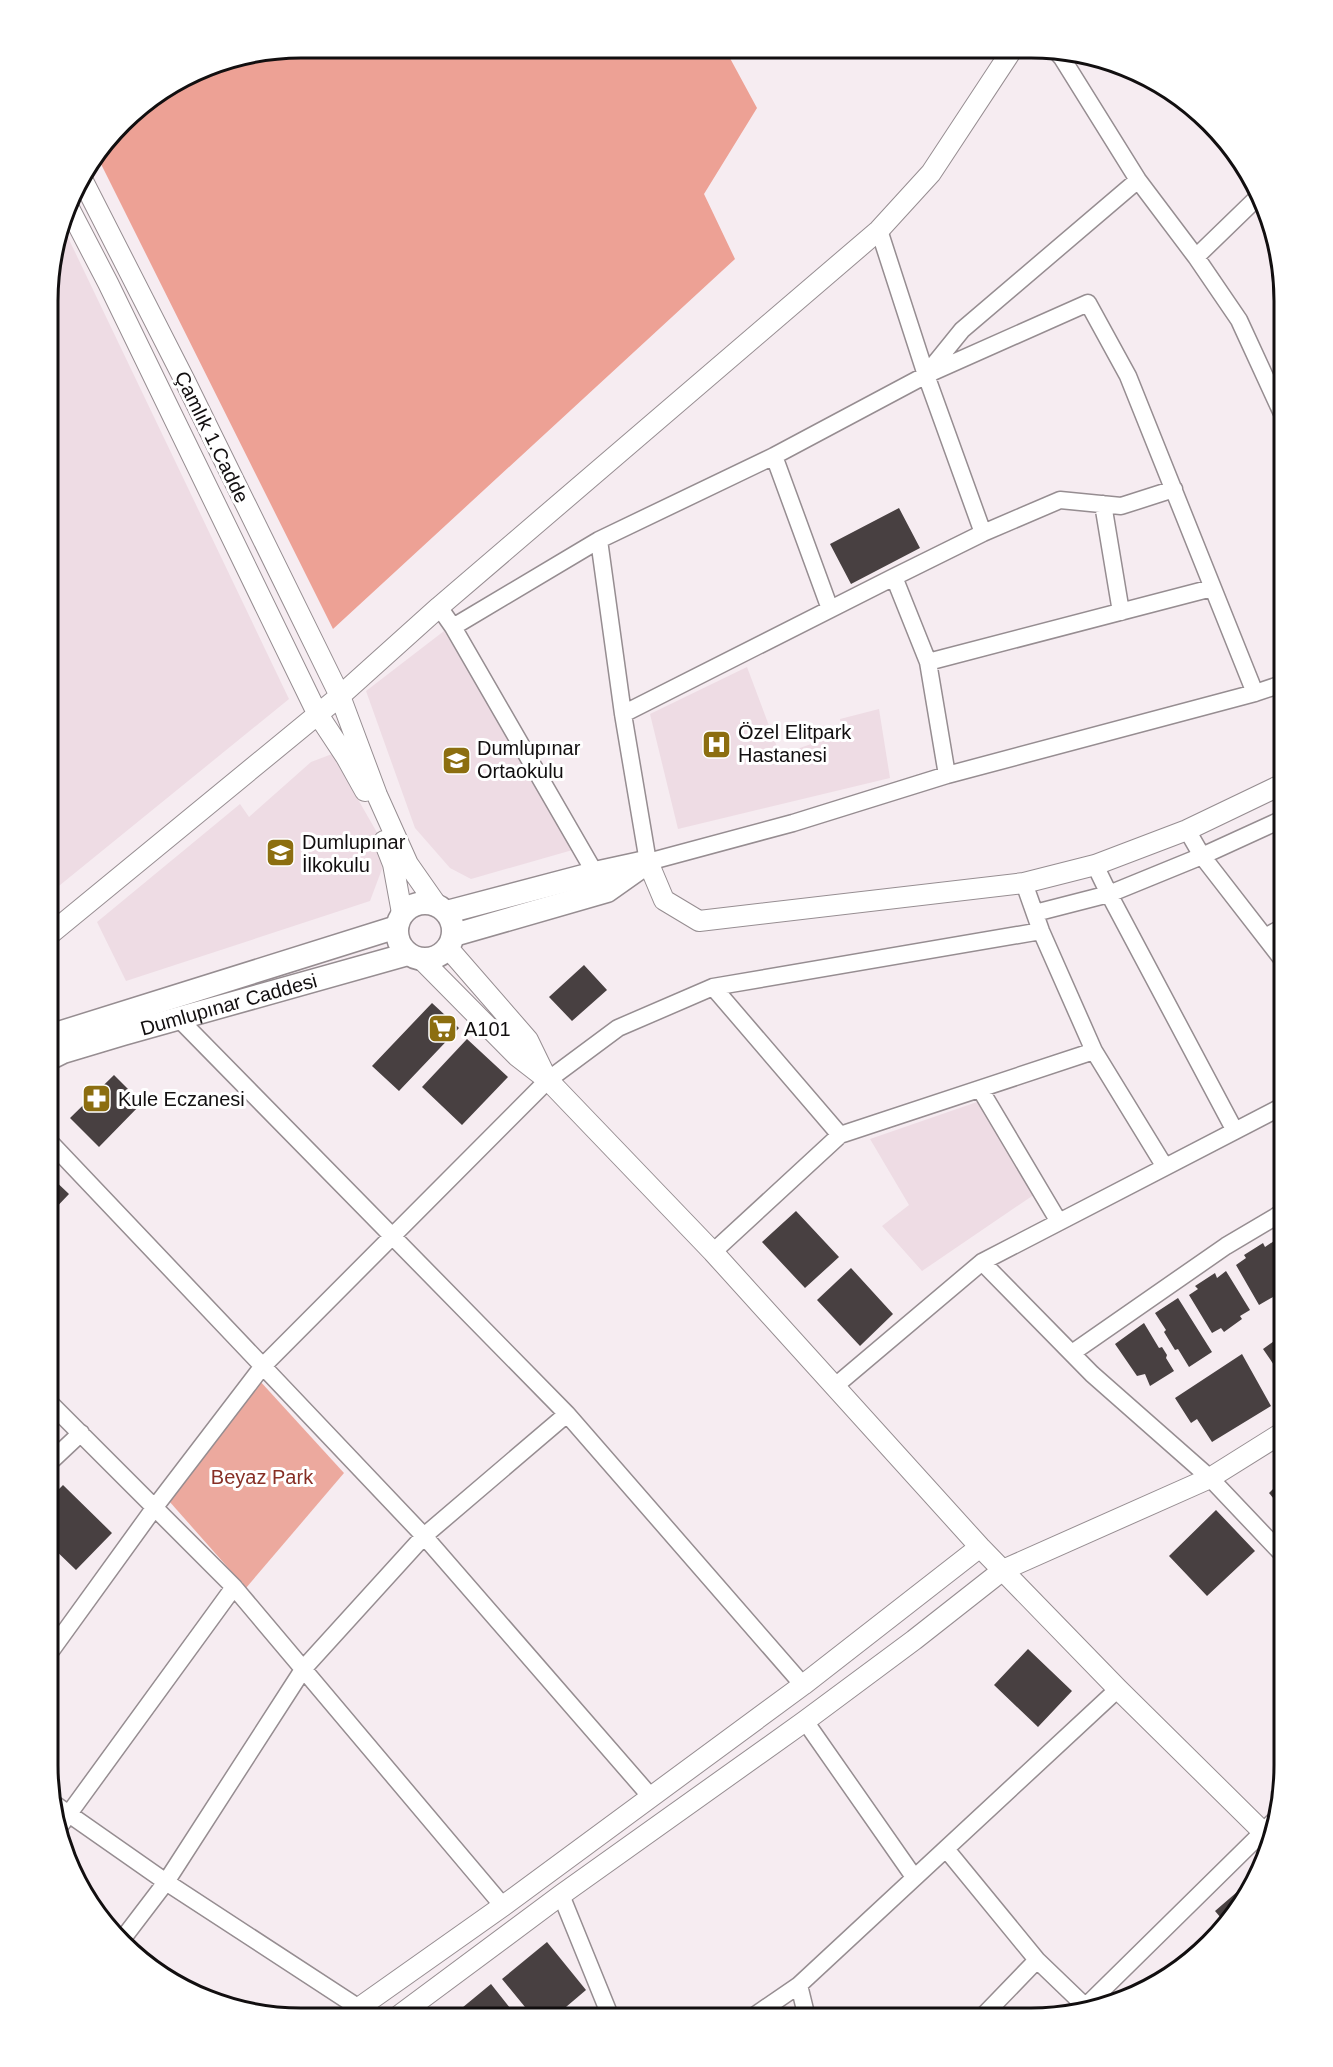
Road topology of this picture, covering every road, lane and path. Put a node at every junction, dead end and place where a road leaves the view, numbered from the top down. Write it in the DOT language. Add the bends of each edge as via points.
graph roads {
  1 [pos="1007,58"];
  2 [pos="1064,61"];
  3 [pos="1138,180"];
  4 [pos="87,188"];
  5 [pos="1253,202"];
  6 [pos="74,217"];
  7 [pos="879,231"];
  8 [pos="1196,256"];
  9 [pos="926,375"];
  10 [pos="1274,396"];
  11 [pos="774,456"];
  12 [pos="1174,489"];
  13 [pos="1103,504"];
  14 [pos="983,533"];
  15 [pos="599,540"];
  16 [pos="894,577"];
  17 [pos="1212,588"];
  18 [pos="439,607"];
  19 [pos="830,609"];
  20 [pos="1121,612"];
  21 [pos="453,627"];
  22 [pos="928,663"];
  23 [pos="1274,687"];
  24 [pos="1255,693"];
  25 [pos="340,696"];
  26 [pos="317,713"];
  27 [pos="623,714"];
  28 [pos="947,775"];
  29 [pos="1274,788"];
  30 [pos="1274,823"];
  31 [pos="1187,830"];
  32 [pos="1202,856"];
  33 [pos="648,862"];
  34 [pos="1095,866"];
  35 [pos="595,873"];
  36 [pos="1024,883"];
  37 [pos="1109,894"];
  38 [pos="442,908"];
  39 [pos="1035,913"];
  40 [pos="400,920"];
  41 [pos="58,928"];
  42 [pos="1041,931"];
  43 [pos="1274,932"];
  44 [pos="1265,937"];
  45 [pos="451,941"];
  46 [pos="1274,949"];
  47 [pos="415,957"];
  48 [pos="713,987"];
  49 [pos="178,1019"];
  50 [pos="58,1033"];
  51 [pos="1094,1051"];
  52 [pos="58,1054"];
  53 [pos="548,1080"];
  54 [pos="980,1089"];
  55 [pos="1274,1111"];
  56 [pos="1235,1131"];
  57 [pos="840,1135"];
  58 [pos="58,1151"];
  59 [pos="1165,1167"];
  60 [pos="1274,1218"];
  61 [pos="1059,1222"];
  62 [pos="391,1236"];
  63 [pos="713,1252"];
  64 [pos="982,1262"];
  65 [pos="1072,1353"];
  66 [pos="262,1367"];
  67 [pos="834,1387"];
  68 [pos="58,1411"];
  69 [pos="567,1414"];
  70 [pos="81,1432"];
  71 [pos="1274,1438"];
  72 [pos="58,1454"];
  73 [pos="1210,1478"];
  74 [pos="155,1508"];
  75 [pos="424,1536"];
  76 [pos="1274,1546"];
  77 [pos="980,1547"];
  78 [pos="1003,1570"];
  79 [pos="234,1587"];
  80 [pos="58,1641"];
  81 [pos="304,1668"];
  82 [pos="804,1685"];
  83 [pos="1118,1689"];
  84 [pos="805,1721"];
  85 [pos="651,1797"];
  86 [pos="63,1813"];
  87 [pos="64,1816"];
  88 [pos="1264,1834"];
  89 [pos="1262,1841"];
  90 [pos="946,1849"];
  91 [pos="914,1876"];
  92 [pos="166,1882"];
  93 [pos="561,1895"];
  94 [pos="503,1906"];
  95 [pos="127,1934"];
  96 [pos="1037,1960"];
  97 [pos="799,1985"];
  98 [pos="1093,2000"];
  99 [pos="1082,2003"];
  100 [pos="346,2008"];
  101 [pos="358,2008"];
  102 [pos="409,2008"];
  103 [pos="607,2008"];
  104 [pos="766,2008"];
  105 [pos="805,2008"];
  106 [pos="991,2008"];
  1 -- 7 [label="street" via="931,173"];
  2 -- 3 [label="street"];
  3 -- 8 [label="street"];
  3 -- 9 [label="street" via="962,330"];
  4 -- 25 [label="street, Çamlık 1.Cadde"];
  5 -- 8 [label="street"];
  6 -- 26 [label="street"];
  7 -- 9 [label="street"];
  7 -- 18 [label="street"];
  8 -- 10 [label="street" via="1239,320"];
  9 -- 11 [label="street"];
  9 -- 12 [label="street" via="1088,303 1128,376"];
  9 -- 14 [label="street"];
  11 -- 15 [label="street"];
  11 -- 19 [label="street"];
  12 -- 13 [label="street" via="1121,506"];
  12 -- 17 [label="street"];
  13 -- 14 [label="street" via="1060,500"];
  13 -- 20 [label="street"];
  14 -- 16 [label="street"];
  15 -- 21 [label="street"];
  15 -- 27 [label="street"];
  16 -- 19 [label="street"];
  16 -- 22 [label="street"];
  17 -- 20 [label="street"];
  17 -- 24 [label="street"];
  18 -- 21 [label="street"];
  18 -- 25 [label="street"];
  19 -- 27 [label="street"];
  20 -- 22 [label="street"];
  21 -- 35 [label="street"];
  22 -- 28 [label="street"];
  23 -- 24 [label="street"];
  24 -- 28 [label="street"];
  25 -- 26 [label="street"];
  25 -- 38 [label="street, Çamlık 1.Cadde" via="408,864"];
  26 -- 40 [label="street" via="363,787 393,864"];
  26 -- 41 [label="street"];
  27 -- 33 [label="street"];
  28 -- 33 [label="street" via="793,823"];
  29 -- 31 [label="street"];
  30 -- 32 [label="street"];
  31 -- 32 [label="street"];
  31 -- 34 [label="street"];
  32 -- 37 [label="street"];
  32 -- 44 [label="street"];
  33 -- 35 [label="main road"];
  33 -- 36 [label="street" via="664,900 699,921"];
  33 -- 45 [label="main road" via="607,891"];
  34 -- 36 [label="street"];
  34 -- 37 [label="street"];
  35 -- 38 [label="main road"];
  36 -- 39 [label="street"];
  37 -- 39 [label="street"];
  37 -- 56 [label="street"];
  38 -- 40 [label="main road" via="424,902 412,906"];
  38 -- 45 [label="main road" via="453,922"];
  39 -- 42 [label="street"];
  40 -- 47 [label="main road" via="399,942"];
  40 -- 50 [label="main road, Dumlupınar Caddesi"];
  42 -- 48 [label="street"];
  42 -- 51 [label="street"];
  43 -- 44 [label="street"];
  44 -- 46 [label="street"];
  45 -- 47 [label="main road" via="437,958"];
  45 -- 53 [label="street" via="528,1041"];
  47 -- 49 [label="main road, Dumlupınar Caddesi"];
  47 -- 53 [label="street" via="517,1056"];
  48 -- 53 [label="street" via="618,1028"];
  48 -- 57 [label="street"];
  49 -- 52 [label="main road, Dumlupınar Caddesi"];
  49 -- 62 [label="street"];
  51 -- 54 [label="street"];
  51 -- 59 [label="street"];
  53 -- 62 [label="street"];
  53 -- 63 [label="street"];
  54 -- 57 [label="street"];
  54 -- 61 [label="street"];
  55 -- 56 [label="street"];
  56 -- 59 [label="street"];
  57 -- 63 [label="street"];
  58 -- 66 [label="street"];
  59 -- 61 [label="street"];
  60 -- 65 [label="street" via="1226,1246"];
  61 -- 64 [label="street"];
  62 -- 66 [label="street"];
  62 -- 69 [label="street"];
  63 -- 67 [label="street"];
  64 -- 65 [label="street"];
  64 -- 67 [label="street"];
  65 -- 73 [label="street"];
  66 -- 74 [label="street"];
  66 -- 75 [label="street"];
  67 -- 77 [label="street"];
  68 -- 70 [label="street"];
  69 -- 75 [label="street"];
  69 -- 82 [label="street"];
  70 -- 72 [label="street"];
  70 -- 74 [label="street"];
  71 -- 73 [label="street"];
  73 -- 76 [label="street"];
  73 -- 78 [label="street"];
  74 -- 79 [label="street"];
  74 -- 80 [label="street"];
  75 -- 81 [label="street"];
  75 -- 85 [label="street"];
  77 -- 78 [label="street"];
  77 -- 82 [label="street"];
  78 -- 83 [label="street"];
  78 -- 84 [label="street"];
  79 -- 81 [label="street"];
  79 -- 86 [label="street"];
  81 -- 92 [label="street"];
  81 -- 94 [label="street"];
  82 -- 85 [label="street"];
  83 -- 88 [label="street"];
  83 -- 90 [label="street"];
  84 -- 91 [label="street"];
  84 -- 93 [label="street"];
  85 -- 94 [label="street"];
  87 -- 92 [label="street"];
  89 -- 98 [label="street"];
  90 -- 91 [label="street"];
  90 -- 96 [label="street"];
  91 -- 97 [label="street"];
  92 -- 95 [label="street"];
  92 -- 100 [label="street"];
  93 -- 102 [label="street"];
  93 -- 103 [label="street"];
  94 -- 101 [label="street"];
  96 -- 99 [label="street"];
  96 -- 106 [label="street"];
  97 -- 104 [label="street"];
  97 -- 105 [label="street"];
}
